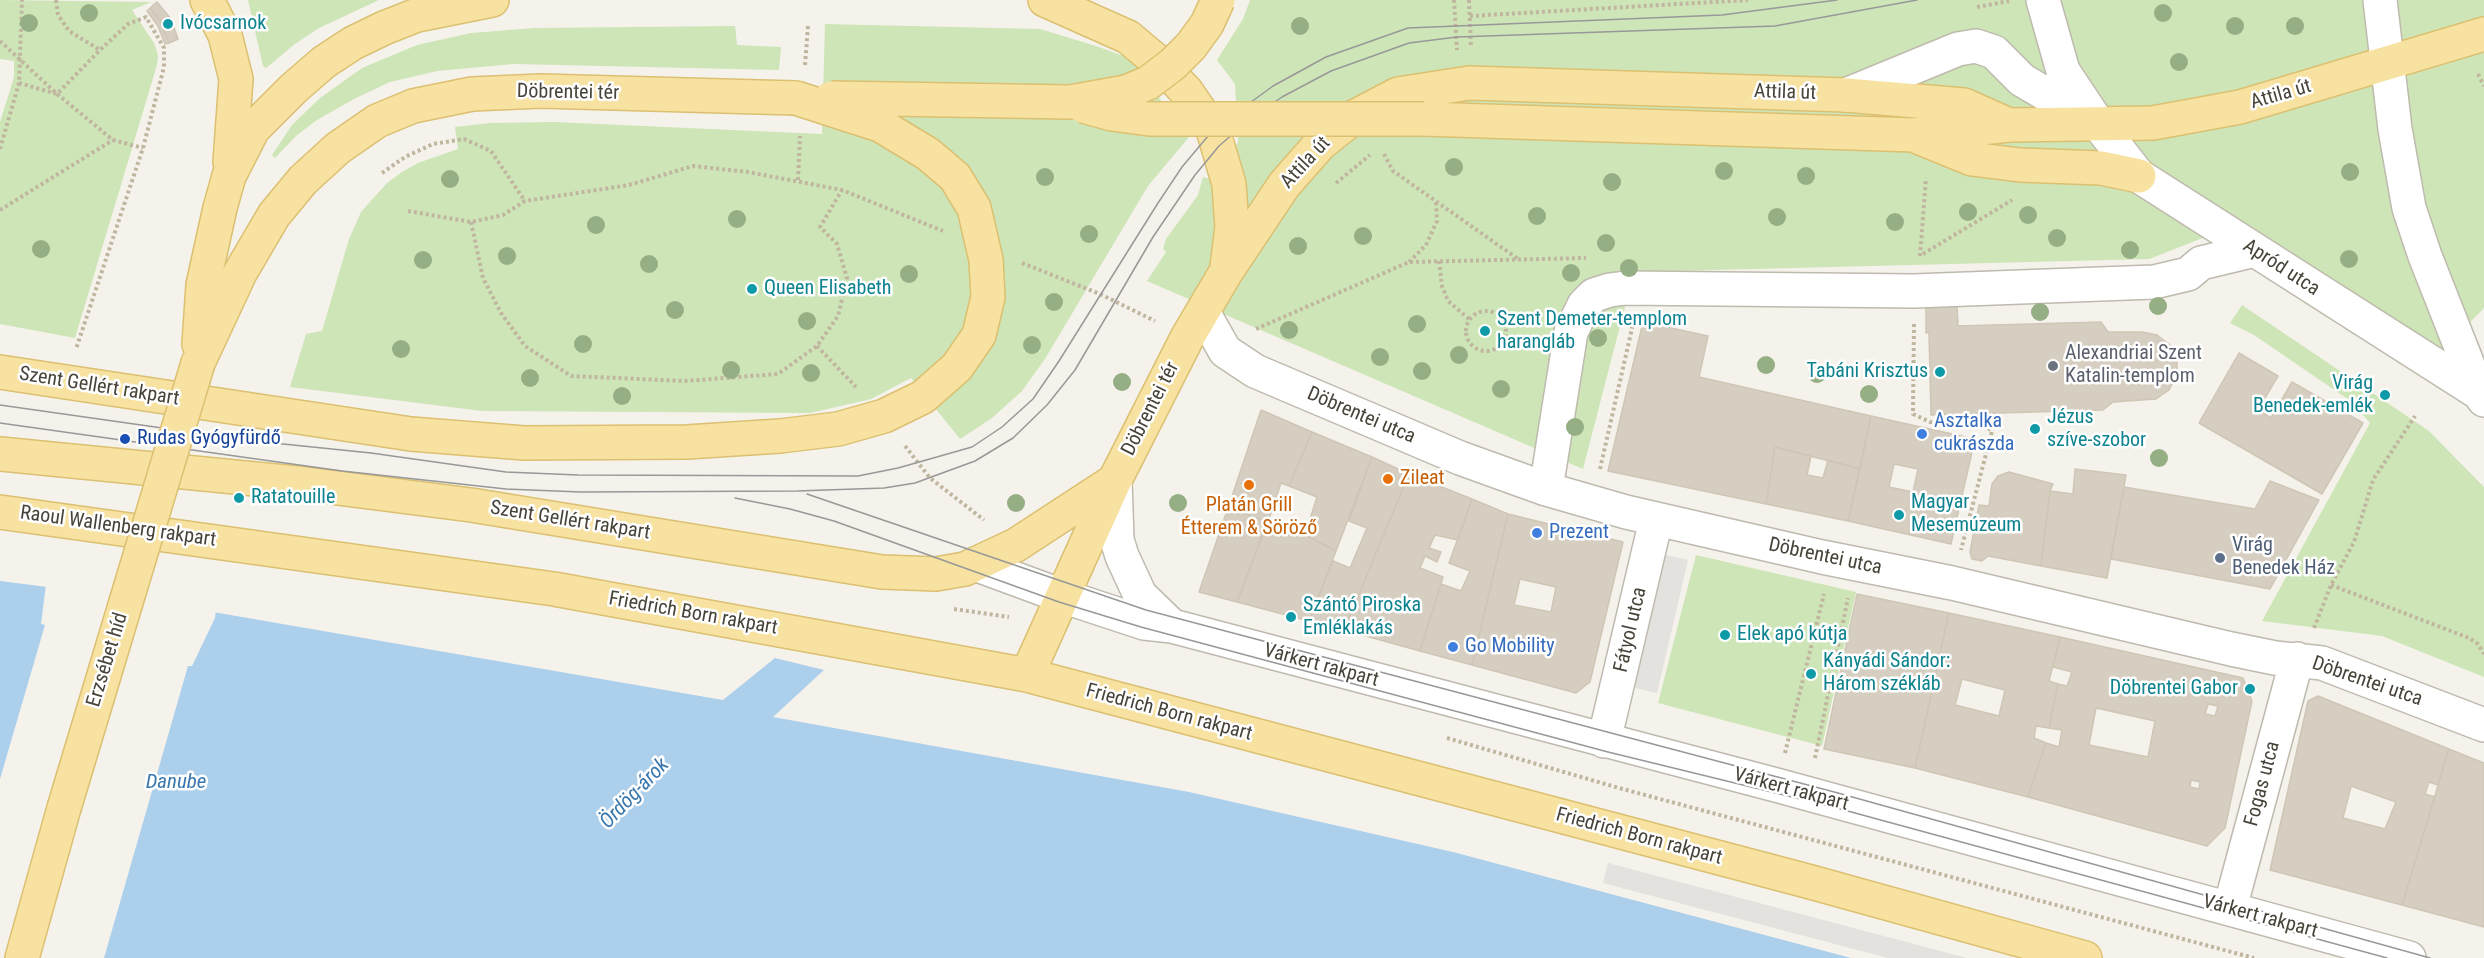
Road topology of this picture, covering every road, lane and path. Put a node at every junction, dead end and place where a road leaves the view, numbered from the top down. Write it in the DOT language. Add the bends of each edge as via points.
graph roads {
  1 [pos="22,0"];
  2 [pos="56,0"];
  3 [pos="207,0"];
  4 [pos="492,0"];
  5 [pos="1045,0"];
  6 [pos="1218,0"];
  7 [pos="1454,0"];
  8 [pos="1468,0"];
  9 [pos="1748,0"];
  10 [pos="2043,0"];
  11 [pos="2380,0"];
  12 [pos="2011,1"];
  13 [pos="1977,7"];
  14 [pos="1470,16"];
  15 [pos="808,26"];
  16 [pos="2484,33"];
  17 [pos="0,41"];
  18 [pos="100,50"];
  19 [pos="1471,52"];
  20 [pos="1457,53"];
  21 [pos="806,59"];
  22 [pos="21,60"];
  23 [pos="2387,64"];
  24 [pos="2477,73"];
  25 [pos="19,83"];
  26 [pos="2484,86"];
  27 [pos="57,94"];
  28 [pos="1846,95"];
  29 [pos="796,98"];
  30 [pos="1070,102"];
  31 [pos="2009,125"];
  32 [pos="2099,125"];
  33 [pos="1914,135"];
  34 [pos="113,140"];
  35 [pos="1379,147"];
  36 [pos="144,148"];
  37 [pos="0,149"];
  38 [pos="382,173"];
  39 [pos="229,176"];
  40 [pos="2139,176"];
  41 [pos="1937,179"];
  42 [pos="798,180"];
  43 [pos="842,190"];
  44 [pos="2006,194"];
  45 [pos="525,201"];
  46 [pos="1436,201"];
  47 [pos="0,210"];
  48 [pos="408,211"];
  49 [pos="471,222"];
  50 [pos="2255,250"];
  51 [pos="1587,258"];
  52 [pos="1519,260"];
  53 [pos="1439,261"];
  54 [pos="1409,262"];
  55 [pos="1227,272"];
  56 [pos="1914,291"];
  57 [pos="1470,319"];
  58 [pos="1634,320"];
  59 [pos="1195,325"];
  60 [pos="817,346"];
  61 [pos="65,349"];
  62 [pos="1226,351"];
  63 [pos="198,363"];
  64 [pos="0,372"];
  65 [pos="857,389"];
  66 [pos="2481,397"];
  67 [pos="2415,416"];
  68 [pos="898,438"];
  69 [pos="0,454"];
  70 [pos="1115,480"];
  71 [pos="1546,489"];
  72 [pos="1592,503"];
  73 [pos="0,512"];
  74 [pos="1656,520"];
  75 [pos="236,543"];
  76 [pos="1016,545"];
  77 [pos="1960,552"];
  78 [pos="1822,557"];
  79 [pos="975,564"];
  80 [pos="1856,564"];
  81 [pos="2331,585"];
  82 [pos="1062,597"];
  83 [pos="1172,626"];
  84 [pos="2484,654"];
  85 [pos="2296,659"];
  86 [pos="1026,675"];
  87 [pos="2484,725"];
  88 [pos="1446,738"];
  89 [pos="1604,741"];
  90 [pos="1776,785"];
  91 [pos="1809,794"];
  92 [pos="2230,908"];
  93 [pos="22,958"];
  94 [pos="2085,958"];
  95 [pos="2254,958"];
  96 [pos="2409,958"];
  1 -- 22 [label="path"];
  2 -- 18 [label="path" via="58,15 69,31"];
  3 -- 39 [label="main road" via="225,35 236,79"];
  4 -- 39 [label="main road" via="417,15 363,38 324,62 253,129"];
  5 -- 55 [label="main road" via="1128,37 1186,92 1213,130 1230,184 1232,227"];
  6 -- 30 [label="main road, bridge" via="1191,46 1148,83 1126,92"];
  7 -- 20 [label="path"];
  8 -- 14 [label="path"];
  9 -- 14 [label="path"];
  10 -- 32 [label="street, Apród utca" via="2063,71"];
  11 -- 23 [label="street, Apród utca"];
  12 -- 13 [label="path"];
  14 -- 19 [label="path"];
  15 -- 21 [label="path"];
  16 -- 23 [label="main road, Attila út"];
  17 -- 22 [label="path"];
  18 -- 27 [label="path"];
  18 -- 36 [label="path" via="128,24 146,17 160,38 164,67"];
  22 -- 25 [label="path"];
  22 -- 27 [label="path"];
  23 -- 32 [label="main road, Attila út" via="2240,107 2153,123"];
  23 -- 66 [label="street, Apród utca" via="2409,208"];
  24 -- 26 [label="path"];
  25 -- 27 [label="path"];
  25 -- 37 [label="path"];
  27 -- 34 [label="path"];
  28 -- 31 [label="main road, Attila út" via="1964,105"];
  28 -- 32 [label="street" via="1958,49 1976,46 1994,52 2022,80"];
  28 -- 55 [label="main road, Attila út" via="1469,84 1398,94 1354,117 1320,144 1284,185"];
  29 -- 30 [label="main road, Döbrentei tér, bridge"];
  29 -- 63 [label="main road, Döbrentei tér" via="541,91 472,94 413,106 377,120 303,180 274,215 240,273"];
  29 -- 64 [label="main road, Szent Gellért rakpart, bridge" via="880,125 928,154 954,177 974,208 986,260 988,297 979,335 957,366 923,397 884,416 838,429 780,436 687,442 524,443 411,434"];
  30 -- 33 [label="main road, bridge" via="1149,119 1424,119"];
  31 -- 32 [label="main road, Attila út"];
  31 -- 33 [label="main road"];
  32 -- 40 [label="street, Apród utca"];
  33 -- 40 [label="main road" via="1972,159 2101,168"];
  34 -- 36 [label="path"];
  34 -- 47 [label="path"];
  35 -- 46 [label="path" via="1393,171"];
  36 -- 61 [label="path" via="76,350"];
  38 -- 45 [label="path" via="433,144 464,139 491,151"];
  39 -- 63 [label="main road" via="203,285"];
  40 -- 50 [label="street, Apród utca"];
  41 -- 44 [label="path" via="1926,176 1920,256 2017,196"];
  42 -- 45 [label="path" via="693,166 629,185"];
  43 -- 60 [label="path" via="820,227 837,244 847,278 837,316"];
  45 -- 49 [label="path" via="503,215"];
  46 -- 52 [label="path"];
  46 -- 54 [label="path" via="1437,221 1426,245"];
  48 -- 49 [label="path"];
  49 -- 60 [label="path" via="483,278 501,313 525,346 571,376 685,381 778,374"];
  50 -- 56 [label="street" via="2201,263 2188,274 2154,282"];
  50 -- 66 [label="street, Apród utca"];
  51 -- 52 [label="path"];
  52 -- 53 [label="path"];
  53 -- 54 [label="path"];
  53 -- 57 [label="path" via="1448,301"];
  54 -- 62 [label="path" via="1247,333"];
  55 -- 59 [label="main road, Attila út"];
  56 -- 71 [label="street" via="1625,288 1594,295 1584,305 1571,332"];
  56 -- 77 [label="path" via="1913,414 1930,422 1984,426 1992,431"];
  57 -- 57 [label="path" via="1468,341 1477,349 1488,351 1498,347 1506,326 1500,316 1490,311 1478,312"];
  58 -- 72 [label="path"];
  59 -- 62 [label="street, Döbrentei utca"];
  59 -- 70 [label="main road, Döbrentei tér"];
  60 -- 65 [label="path"];
  62 -- 71 [label="street, Döbrentei utca" via="1266,376 1460,458"];
  63 -- 93 [label="main road, Erzsébet híd, bridge"];
  67 -- 81 [label="path" via="2373,480 2354,542"];
  68 -- 76 [label="path" via="930,478"];
  69 -- 79 [label="main road, Szent Gellért rakpart" via="306,484 471,505 882,572 936,574"];
  70 -- 76 [label="main road, Szent Gellért rakpart"];
  70 -- 82 [label="main road, Döbrentei tér"];
  70 -- 83 [label="street, Várkert rakpart" via="1117,540 1122,556 1140,595"];
  71 -- 72 [label="street, Döbrentei utca"];
  72 -- 74 [label="street, Döbrentei utca"];
  73 -- 75 [label="main road, Raoul Wallenberg rakpart"];
  74 -- 78 [label="street, Döbrentei utca"];
  74 -- 89 [label="street, Fátyol utca"];
  75 -- 86 [label="main road, Friedrich Born rakpart" via="554,589"];
  76 -- 79 [label="main road, Szent Gellért rakpart"];
  78 -- 80 [label="street, Döbrentei utca"];
  78 -- 90 [label="path" via="1824,592"];
  79 -- 82 [label="street, Várkert rakpart"];
  80 -- 85 [label="street, Döbrentei utca" via="2231,649"];
  80 -- 91 [label="path"];
  81 -- 84 [label="path" via="2469,638"];
  81 -- 85 [label="path" via="2306,646"];
  82 -- 83 [label="street, Várkert rakpart" via="1144,623"];
  82 -- 86 [label="main road, Döbrentei tér"];
  83 -- 89 [label="street, Várkert rakpart"];
  85 -- 87 [label="street, Döbrentei utca" via="2336,668"];
  85 -- 92 [label="street, Fogas utca"];
  86 -- 94 [label="main road, Friedrich Born rakpart"];
  88 -- 95 [label="path" via="1618,788"];
  89 -- 90 [label="street, Várkert rakpart"];
  90 -- 91 [label="street, Várkert rakpart"];
  91 -- 92 [label="street, Várkert rakpart"];
  92 -- 96 [label="street, Várkert rakpart"];
}
